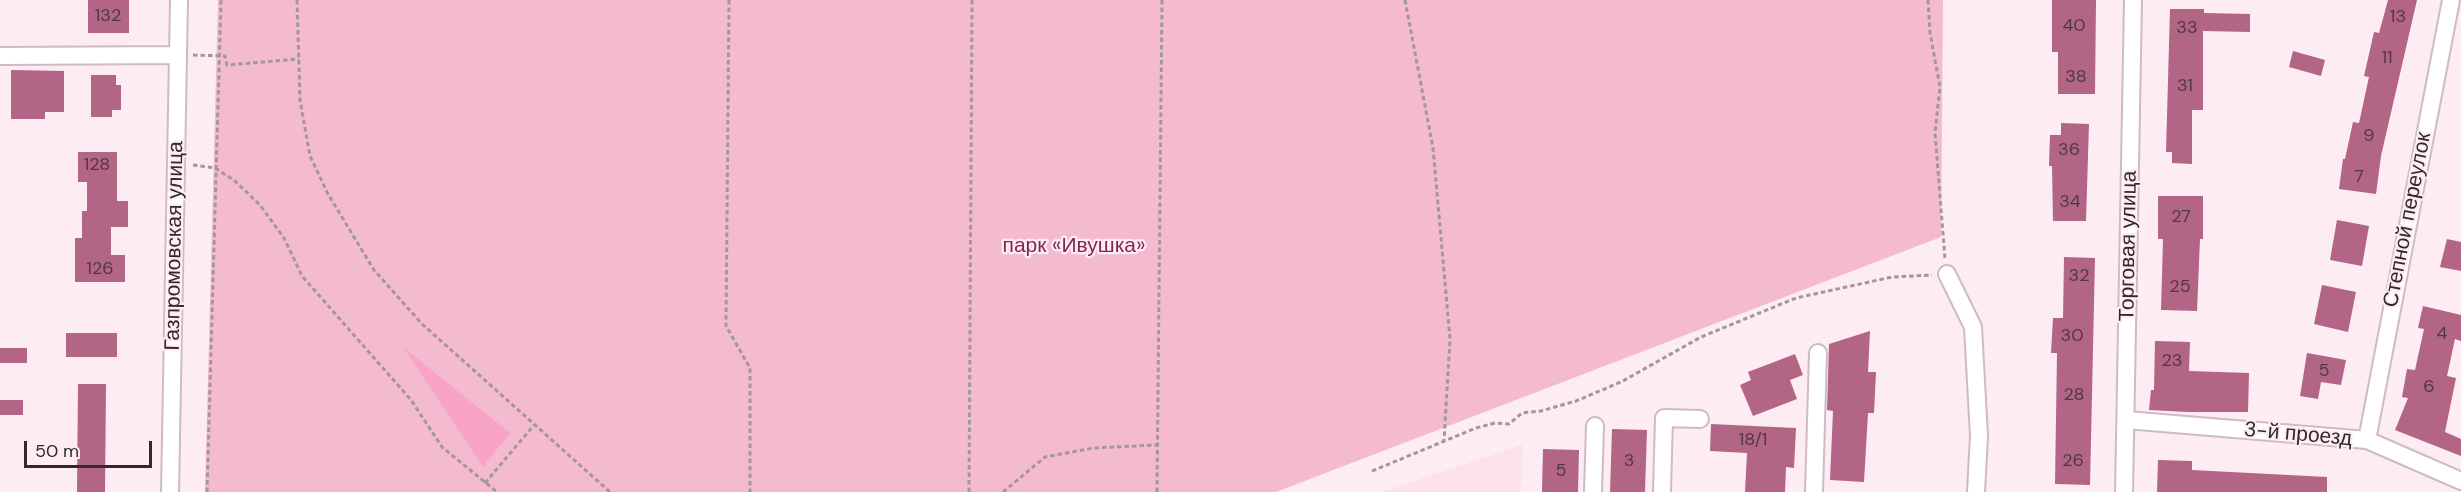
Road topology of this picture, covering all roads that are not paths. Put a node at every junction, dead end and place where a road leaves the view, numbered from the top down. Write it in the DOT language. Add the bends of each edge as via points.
graph roads {
  1 [pos="179,0"];
  2 [pos="2133,0"];
  3 [pos="2451,0"];
  4 [pos="178,55"];
  5 [pos="0,56"];
  6 [pos="1947,274"];
  7 [pos="1818,353"];
  8 [pos="1700,419"];
  9 [pos="2126,420"];
  10 [pos="1595,426"];
  11 [pos="2367,440"];
  12 [pos="2461,481"];
  13 [pos="170,492"];
  14 [pos="1593,492"];
  15 [pos="1662,492"];
  16 [pos="1814,492"];
  17 [pos="1976,492"];
  18 [pos="2124,492"];
  1 -- 4 [label="street, Газпромовская улица"];
  2 -- 9 [label="street, Торговая улица"];
  3 -- 11 [label="street, Степной переулок"];
  4 -- 5 [label="street"];
  4 -- 13 [label="street, Газпромовская улица"];
  6 -- 17 [label="street" via="1973,327 1979,436"];
  7 -- 16 [label="street"];
  8 -- 15 [label="street" via="1664,418"];
  9 -- 11 [label="street, 3-й проезд"];
  9 -- 18 [label="street, Торговая улица"];
  10 -- 14 [label="street"];
  11 -- 12 [label="street, 3-й проезд"];
}
